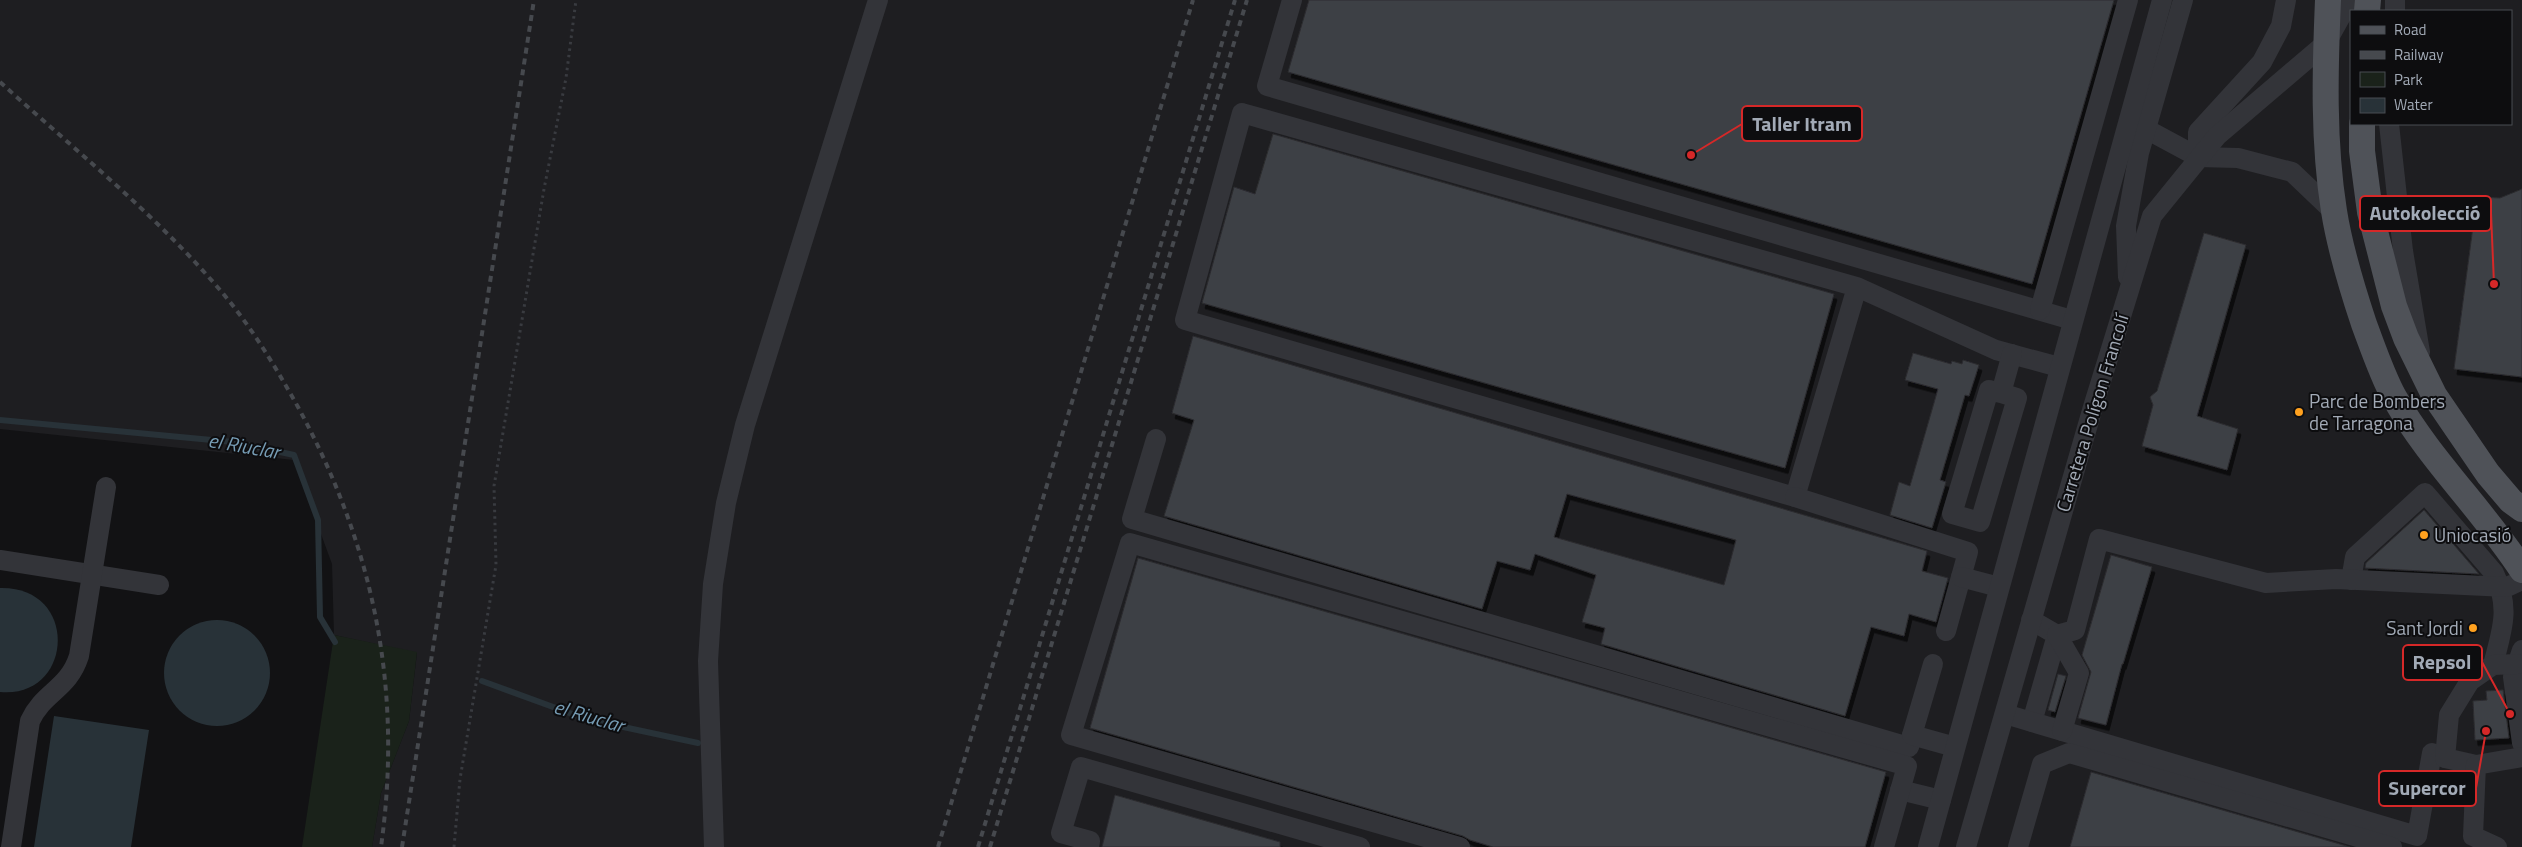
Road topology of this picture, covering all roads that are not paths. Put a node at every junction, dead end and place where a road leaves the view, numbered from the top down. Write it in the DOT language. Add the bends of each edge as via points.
graph roads {
  1 [pos="878,0"];
  2 [pos="1292,0"];
  3 [pos="2128,0"];
  4 [pos="2162,0"];
  5 [pos="2183,0"];
  6 [pos="2286,0"];
  7 [pos="2328,0"];
  8 [pos="2350,0"];
  9 [pos="2326,43"];
  10 [pos="2140,77"];
  11 [pos="2362,125"];
  12 [pos="2389,125"];
  13 [pos="2146,129"];
  14 [pos="2198,157"];
  15 [pos="2334,212"];
  16 [pos="1857,287"];
  17 [pos="2128,292"];
  18 [pos="2040,310"];
  19 [pos="2072,320"];
  20 [pos="2012,354"];
  21 [pos="2059,367"];
  22 [pos="2423,371"];
  23 [pos="2001,393"];
  24 [pos="1156,439"];
  25 [pos="106,487"];
  26 [pos="1795,497"];
  27 [pos="2522,509"];
  28 [pos="0,560"];
  29 [pos="2522,570"];
  30 [pos="92,574"];
  31 [pos="1962,577"];
  32 [pos="2351,580"];
  33 [pos="2522,580"];
  34 [pos="159,585"];
  35 [pos="1999,587"];
  36 [pos="2501,587"];
  37 [pos="2032,620"];
  38 [pos="1946,631"];
  39 [pos="2057,636"];
  40 [pos="2520,657"];
  41 [pos="1933,664"];
  42 [pos="2493,665"];
  43 [pos="2004,714"];
  44 [pos="2032,722"];
  45 [pos="2062,731"];
  46 [pos="1912,735"];
  47 [pos="2522,743"];
  48 [pos="1955,747"];
  49 [pos="2522,757"];
  50 [pos="2445,758"];
  51 [pos="2476,765"];
  52 [pos="1900,790"];
  53 [pos="1941,800"];
  54 [pos="11,847"];
  55 [pos="714,847"];
  56 [pos="1089,847"];
  57 [pos="1360,847"];
  58 [pos="1460,847"];
  59 [pos="1884,847"];
  60 [pos="1928,847"];
  61 [pos="1966,847"];
  62 [pos="2018,847"];
  63 [pos="2392,847"];
  64 [pos="2497,847"];
  1 -- 55 [label="street" via="745,426 726,503 713,584 708,661"];
  2 -- 18 [label="street" via="1268,86"];
  3 -- 18 [label="street"];
  4 -- 10 [label="street"];
  5 -- 13 [label="street"];
  6 -- 14 [label="street" via="2282,26 2262,62 2198,132"];
  7 -- 9 [label="main road"];
  8 -- 9 [label="street"];
  9 -- 14 [label="street, Carretera Polígon Francolí" via="2217,136"];
  9 -- 15 [label="main road" via="2327,154"];
  10 -- 13 [label="street" via="2136,117"];
  10 -- 19 [label="street"];
  11 -- 22 [label="main road" via="2370,212 2382,261 2394,306"];
  12 -- 22 [label="street" via="2403,251"];
  13 -- 14 [label="street"];
  13 -- 17 [label="street" via="2126,226"];
  14 -- 15 [label="street" via="2238,158 2292,172"];
  14 -- 17 [label="street, Carretera Polígon Francolí" via="2152,216"];
  15 -- 29 [label="main road" via="2352,288 2394,397 2438,462"];
  16 -- 20 [label="street" via="1996,350"];
  16 -- 26 [label="street"];
  16 -- 26 [label="street" via="1242,113 1185,320"];
  17 -- 37 [label="street, Carretera Polígon Francolí"];
  18 -- 19 [label="street"];
  19 -- 21 [label="street"];
  20 -- 21 [label="street"];
  20 -- 23 [label="street"];
  21 -- 35 [label="street"];
  22 -- 27 [label="main road" via="2434,394 2488,474"];
  23 -- 23 [label="street" via="2017,398 1980,522 1952,514 1989,390"];
  24 -- 46 [label="street" via="1132,519 1909,747"];
  25 -- 30 [label="street"];
  26 -- 31 [label="street" via="1968,552"];
  28 -- 30 [label="street"];
  30 -- 34 [label="street"];
  30 -- 54 [label="street" via="76,667 66,682 36,708 30,721"];
  31 -- 35 [label="street"];
  31 -- 38 [label="street"];
  32 -- 36 [label="street"];
  32 -- 36 [label="street" via="2355,557 2425,493 2494,572"];
  32 -- 39 [label="street" via="2266,583 2099,539 2075,630"];
  33 -- 36 [label="street"];
  35 -- 48 [label="street"];
  36 -- 42 [label="street" via="2505,620"];
  37 -- 39 [label="street"];
  37 -- 43 [label="street, Carretera Polígon Francolí"];
  39 -- 44 [label="street"];
  39 -- 45 [label="street" via="2079,673"];
  40 -- 42 [label="street"];
  40 -- 47 [label="street" via="2513,677"];
  41 -- 46 [label="street"];
  42 -- 50 [label="street" via="2470,681 2449,715"];
  43 -- 44 [label="street"];
  43 -- 61 [label="street, Carretera Polígon Francolí"];
  44 -- 45 [label="street"];
  45 -- 50 [label="street" via="2417,836 2432,753"];
  46 -- 48 [label="street"];
  48 -- 53 [label="street"];
  49 -- 51 [label="street"];
  50 -- 51 [label="street"];
  51 -- 64 [label="street" via="2473,836"];
  52 -- 53 [label="street"];
  52 -- 58 [label="street" via="1907,766 1130,542 1072,735"];
  52 -- 59 [label="street"];
  53 -- 60 [label="street"];
  56 -- 57 [label="street" via="1090,841 1061,834 1081,767"];
  62 -- 63 [label="street" via="2042,764 2069,753"];
}
